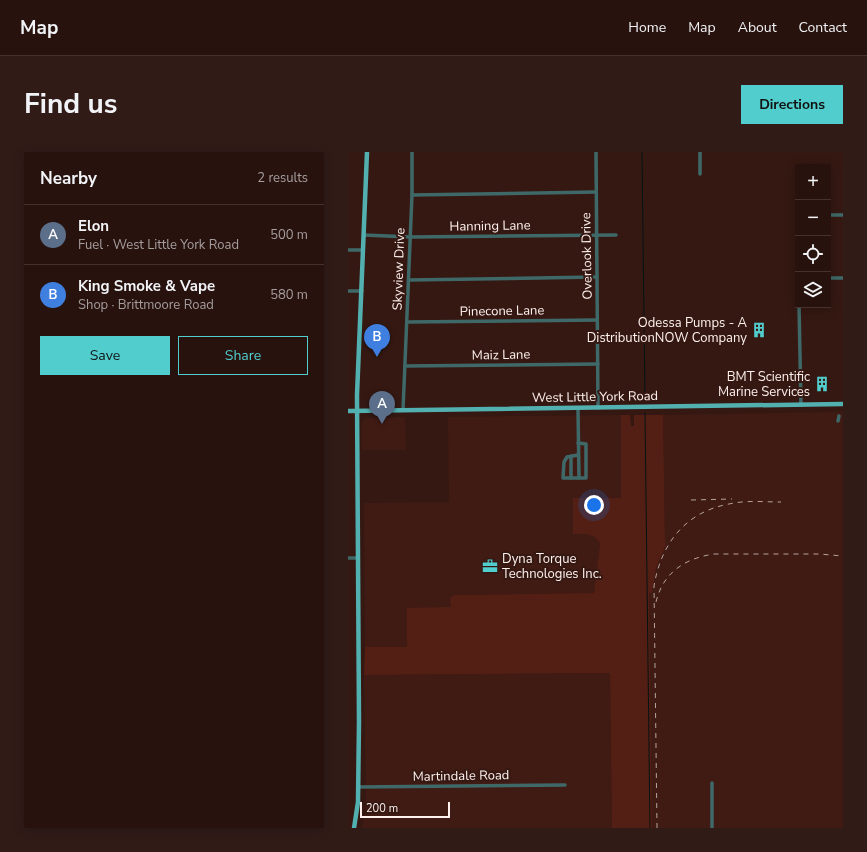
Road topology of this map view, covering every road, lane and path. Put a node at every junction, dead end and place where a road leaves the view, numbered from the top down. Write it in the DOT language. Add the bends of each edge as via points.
graph roads {
  1 [pos="366,152"];
  2 [pos="412,152"];
  3 [pos="596,152"];
  4 [pos="700,152"];
  5 [pos="700,174"];
  6 [pos="596,192"];
  7 [pos="412,195"];
  8 [pos="831,215"];
  9 [pos="843,215"];
  10 [pos="364,235"];
  11 [pos="597,235"];
  12 [pos="616,235"];
  13 [pos="410,237"];
  14 [pos="348,250"];
  15 [pos="363,250"];
  16 [pos="597,277"];
  17 [pos="831,278"];
  18 [pos="843,278"];
  19 [pos="409,280"];
  20 [pos="362,290"];
  21 [pos="348,291"];
  22 [pos="798,308"];
  23 [pos="598,320"];
  24 [pos="407,322"];
  25 [pos="598,364"];
  26 [pos="405,366"];
  27 [pos="843,404"];
  28 [pos="800,405"];
  29 [pos="578,408"];
  30 [pos="598,408"];
  31 [pos="357,410"];
  32 [pos="403,410"];
  33 [pos="348,411"];
  34 [pos="839,416"];
  35 [pos="838,421"];
  36 [pos="578,443"];
  37 [pos="578,455"];
  38 [pos="570,456"];
  39 [pos="571,478"];
  40 [pos="579,478"];
  41 [pos="348,558"];
  42 [pos="358,558"];
  43 [pos="712,783"];
  44 [pos="564,785"];
  45 [pos="358,787"];
  46 [pos="354,828"];
  47 [pos="712,828"];
  1 -- 10 [label="main road"];
  2 -- 7 [label="street, Skyview Drive"];
  3 -- 6 [label="street, Overlook Drive"];
  4 -- 5 [label="street"];
  6 -- 7 [label="street"];
  6 -- 11 [label="street, Overlook Drive"];
  7 -- 13 [label="street, Skyview Drive"];
  8 -- 9 [label="street"];
  10 -- 13 [label="street, Hanning Lane"];
  10 -- 15 [label="main road"];
  11 -- 12 [label="street, Hanning Lane"];
  11 -- 13 [label="street, Hanning Lane"];
  11 -- 16 [label="street, Overlook Drive"];
  13 -- 19 [label="street, Skyview Drive"];
  14 -- 15 [label="street"];
  15 -- 20 [label="main road"];
  16 -- 19 [label="street"];
  16 -- 23 [label="street, Overlook Drive"];
  17 -- 18 [label="street"];
  19 -- 24 [label="street, Skyview Drive"];
  20 -- 21 [label="street"];
  20 -- 31 [label="main road"];
  22 -- 28 [label="street"];
  23 -- 24 [label="street, Pinecone Lane"];
  23 -- 25 [label="street, Overlook Drive"];
  24 -- 26 [label="street, Skyview Drive"];
  25 -- 26 [label="street, Maiz Lane"];
  25 -- 30 [label="street, Overlook Drive"];
  26 -- 32 [label="street, Skyview Drive"];
  27 -- 28 [label="main road, West Little York Road"];
  28 -- 30 [label="main road, West Little York Road"];
  29 -- 30 [label="main road, West Little York Road"];
  29 -- 32 [label="main road, West Little York Road"];
  29 -- 36 [label="street"];
  31 -- 32 [label="main road, West Little York Road"];
  31 -- 33 [label="main road, West Little York Road"];
  31 -- 42 [label="main road"];
  34 -- 35 [label="street"];
  36 -- 37 [label="street"];
  36 -- 40 [label="street" via="586,444 587,477"];
  37 -- 38 [label="street"];
  37 -- 40 [label="street"];
  38 -- 39 [label="street"];
  38 -- 39 [label="street" via="564,462 563,478"];
  39 -- 40 [label="street"];
  41 -- 42 [label="street"];
  42 -- 45 [label="main road"];
  43 -- 47 [label="street"];
  44 -- 45 [label="street, Martindale Road"];
  45 -- 46 [label="main road"];
}
